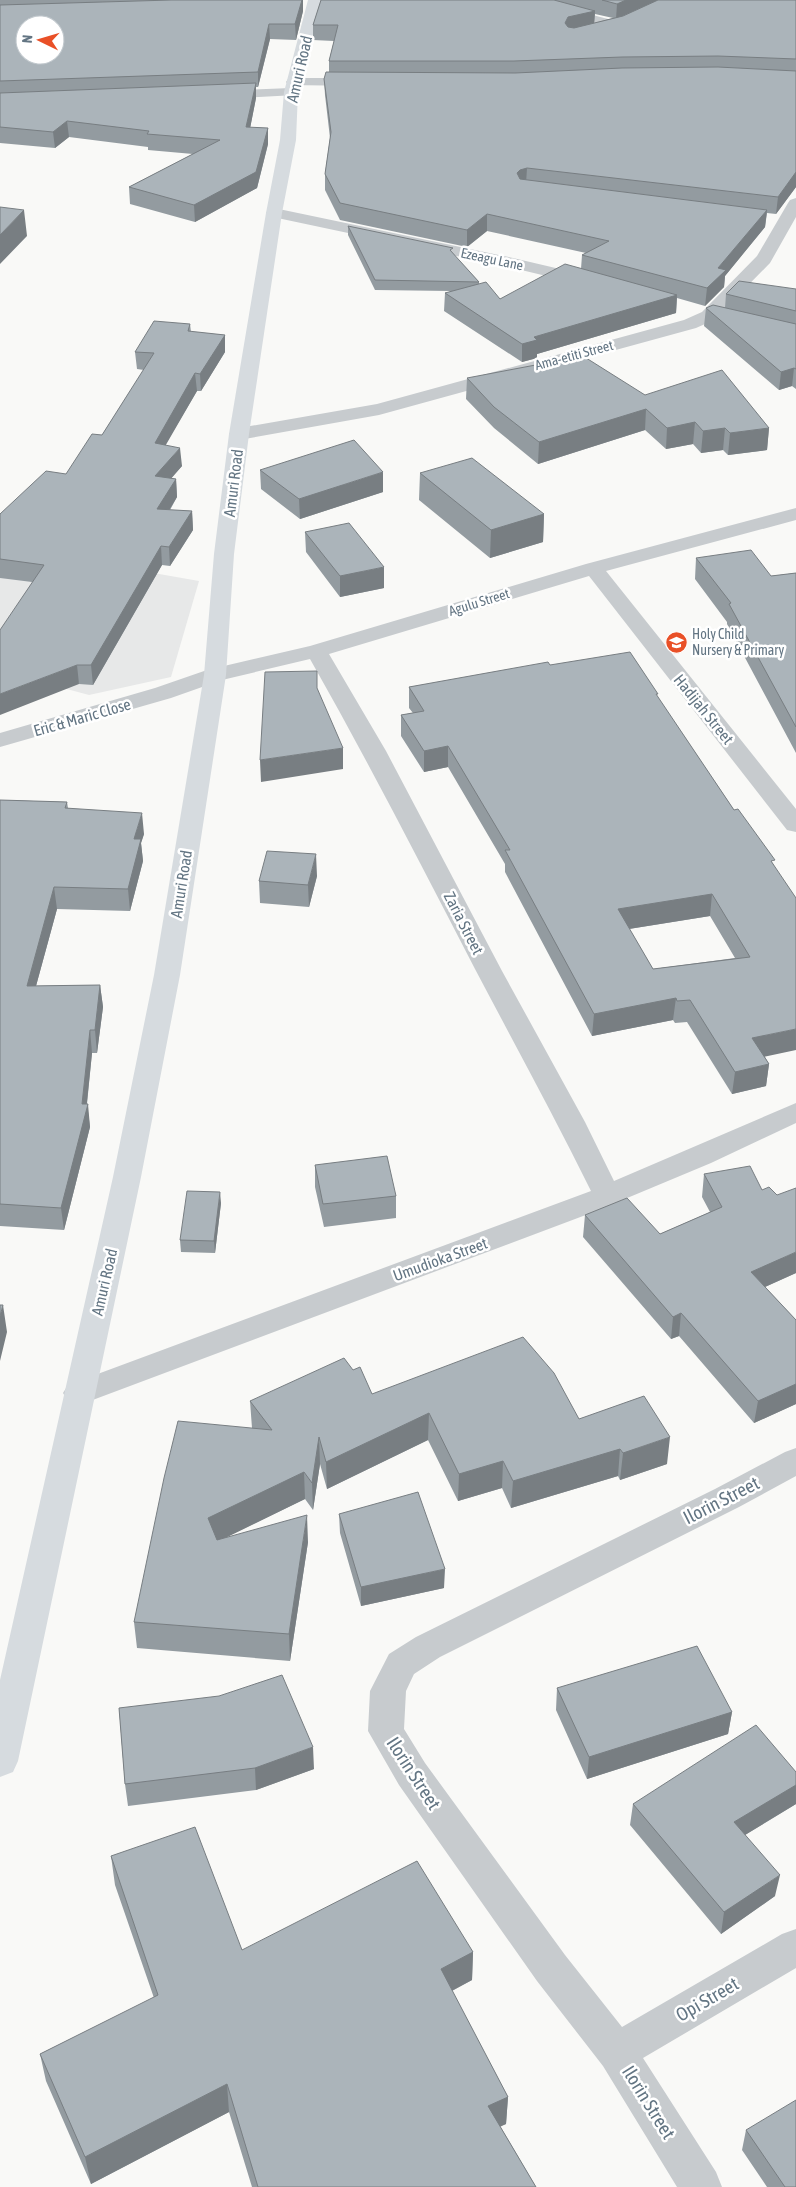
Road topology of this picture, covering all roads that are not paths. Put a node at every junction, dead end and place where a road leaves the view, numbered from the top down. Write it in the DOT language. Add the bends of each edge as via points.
graph roads {
  1 [pos="535,0"];
  2 [pos="308,4"];
  3 [pos="635,19"];
  4 [pos="618,26"];
  5 [pos="596,33"];
  6 [pos="375,82"];
  7 [pos="292,87"];
  8 [pos="204,95"];
  9 [pos="796,203"];
  10 [pos="274,213"];
  11 [pos="765,220"];
  12 [pos="785,222"];
  13 [pos="608,286"];
  14 [pos="682,307"];
  15 [pos="716,318"];
  16 [pos="239,434"];
  17 [pos="796,514"];
  18 [pos="592,568"];
  19 [pos="316,651"];
  20 [pos="215,675"];
  21 [pos="163,693"];
  22 [pos="0,740"];
  23 [pos="796,825"];
  24 [pos="796,1112"];
  25 [pos="608,1196"];
  26 [pos="79,1393"];
  27 [pos="796,1461"];
  28 [pos="0,1761"];
  29 [pos="796,1946"];
  30 [pos="617,2052"];
  31 [pos="701,2187"];
  1 -- 4 [label="street" via="550,8"];
  2 -- 7 [label="main road, Amuri Road"];
  3 -- 4 [label="street"];
  4 -- 5 [label="street"];
  6 -- 7 [label="street"];
  7 -- 8 [label="street"];
  7 -- 10 [label="main road, Amuri Road" via="288,140"];
  9 -- 12 [label="street, Ama-etiti Street"];
  10 -- 13 [label="street, Ezeagu Lane" via="513,262"];
  10 -- 16 [label="main road, Amuri Road"];
  11 -- 12 [label="street"];
  12 -- 15 [label="street, Ama-etiti Street" via="764,259"];
  14 -- 15 [label="street"];
  15 -- 16 [label="street, Ama-etiti Street" via="379,409"];
  16 -- 20 [label="main road, Amuri Road" via="224,554"];
  17 -- 18 [label="street, Agulu Street"];
  18 -- 19 [label="street, Agulu Street"];
  18 -- 23 [label="street, Hadijah Street"];
  19 -- 20 [label="street, Agulu Street"];
  19 -- 25 [label="street, Zaria Street" via="374,751"];
  20 -- 21 [label="street, Agulu Street"];
  20 -- 26 [label="main road, Amuri Road" via="167,975"];
  21 -- 22 [label="street, Eric & Maric Close"];
  24 -- 25 [label="street, Umudioka Street"];
  25 -- 26 [label="street, Umudioka Street"];
  26 -- 28 [label="main road, Amuri Road"];
  27 -- 30 [label="street, Ilorin Street" via="428,1647 401,1664 388,1691 386,1731 412,1774 550,1968"];
  29 -- 30 [label="street, Opi Street"];
  30 -- 31 [label="street, Ilorin Street"];
}
